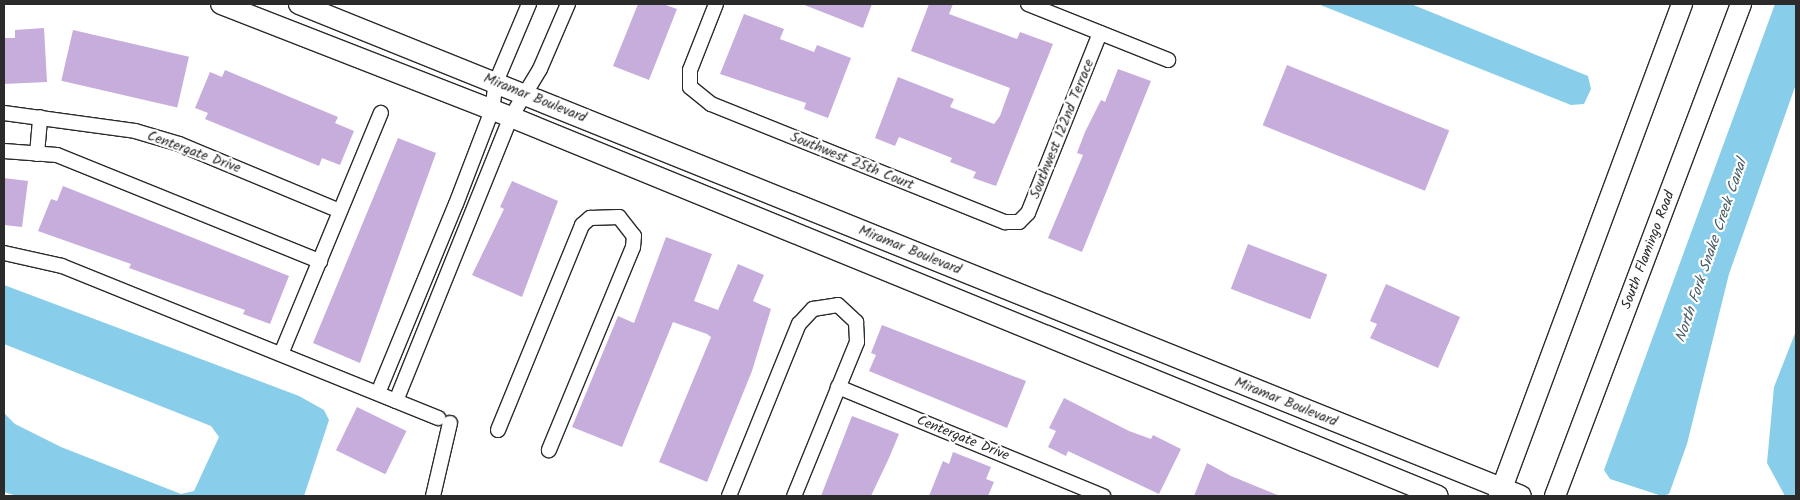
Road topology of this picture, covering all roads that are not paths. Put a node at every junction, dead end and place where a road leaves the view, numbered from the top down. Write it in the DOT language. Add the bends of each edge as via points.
graph roads {
  1 [pos="221,4"];
  2 [pos="299,4"];
  3 [pos="568,4"];
  4 [pos="716,4"];
  5 [pos="1028,4"];
  6 [pos="1682,4"];
  7 [pos="1741,4"];
  8 [pos="527,6"];
  9 [pos="1100,33"];
  10 [pos="1168,60"];
  11 [pos="496,82"];
  12 [pos="525,95"];
  13 [pos="492,110"];
  14 [pos="4,113"];
  15 [pos="381,114"];
  16 [pos="40,117"];
  17 [pos="511,117"];
  18 [pos="4,151"];
  19 [pos="37,154"];
  20 [pos="340,211"];
  21 [pos="1019,222"];
  22 [pos="4,254"];
  23 [pos="320,261"];
  24 [pos="419,293"];
  25 [pos="437,301"];
  26 [pos="281,354"];
  27 [pos="838,387"];
  28 [pos="378,393"];
  29 [pos="396,401"];
  30 [pos="498,430"];
  31 [pos="549,450"];
  32 [pos="1085,493"];
  33 [pos="1500,493"];
  34 [pos="432,496"];
  35 [pos="729,496"];
  36 [pos="794,496"];
  37 [pos="1103,496"];
  38 [pos="1438,496"];
  39 [pos="1521,496"];
  40 [pos="1556,496"];
  1 -- 13 [label="street, Miramar Boulevard"];
  2 -- 11 [label="street, Miramar Boulevard"];
  3 -- 12 [label="street"];
  4 -- 21 [label="street, Southwest 25th Court" via="690,70 690,88 710,104 1005,222"];
  5 -- 9 [label="street"];
  6 -- 33 [label="street"];
  7 -- 40 [label="street, South Flamingo Road"];
  8 -- 11 [label="street"];
  9 -- 10 [label="street"];
  9 -- 21 [label="street, Southwest 122nd Terrace" via="1028,213"];
  11 -- 12 [label="street, Miramar Boulevard"];
  11 -- 13 [label="street"];
  12 -- 17 [label="street"];
  12 -- 33 [label="street, Miramar Boulevard"];
  13 -- 17 [label="street, Miramar Boulevard"];
  13 -- 24 [label="street"];
  14 -- 16 [label="street, Centergate Drive"];
  15 -- 20 [label="street"];
  16 -- 19 [label="street"];
  16 -- 20 [label="street, Centergate Drive" via="135,131 179,144"];
  17 -- 25 [label="street"];
  17 -- 38 [label="street, Miramar Boulevard"];
  18 -- 19 [label="street"];
  19 -- 23 [label="street" via="57,155"];
  20 -- 23 [label="street"];
  22 -- 26 [label="street" via="62,266"];
  23 -- 26 [label="street"];
  24 -- 25 [label="street"];
  24 -- 28 [label="street"];
  25 -- 29 [label="street"];
  26 -- 28 [label="street"];
  27 -- 32 [label="street, Centergate Drive"];
  27 -- 35 [label="street" via="857,342 856,322 838,305 826,304 799,324"];
  27 -- 36 [label="street"];
  28 -- 29 [label="street"];
  29 -- 34 [label="street" via="445,420"];
  30 -- 31 [label="street" via="582,225 590,218 619,217 634,236 633,247"];
  32 -- 37 [label="street, Centergate Drive"];
  33 -- 39 [label="street, Miramar Boulevard"];
}
